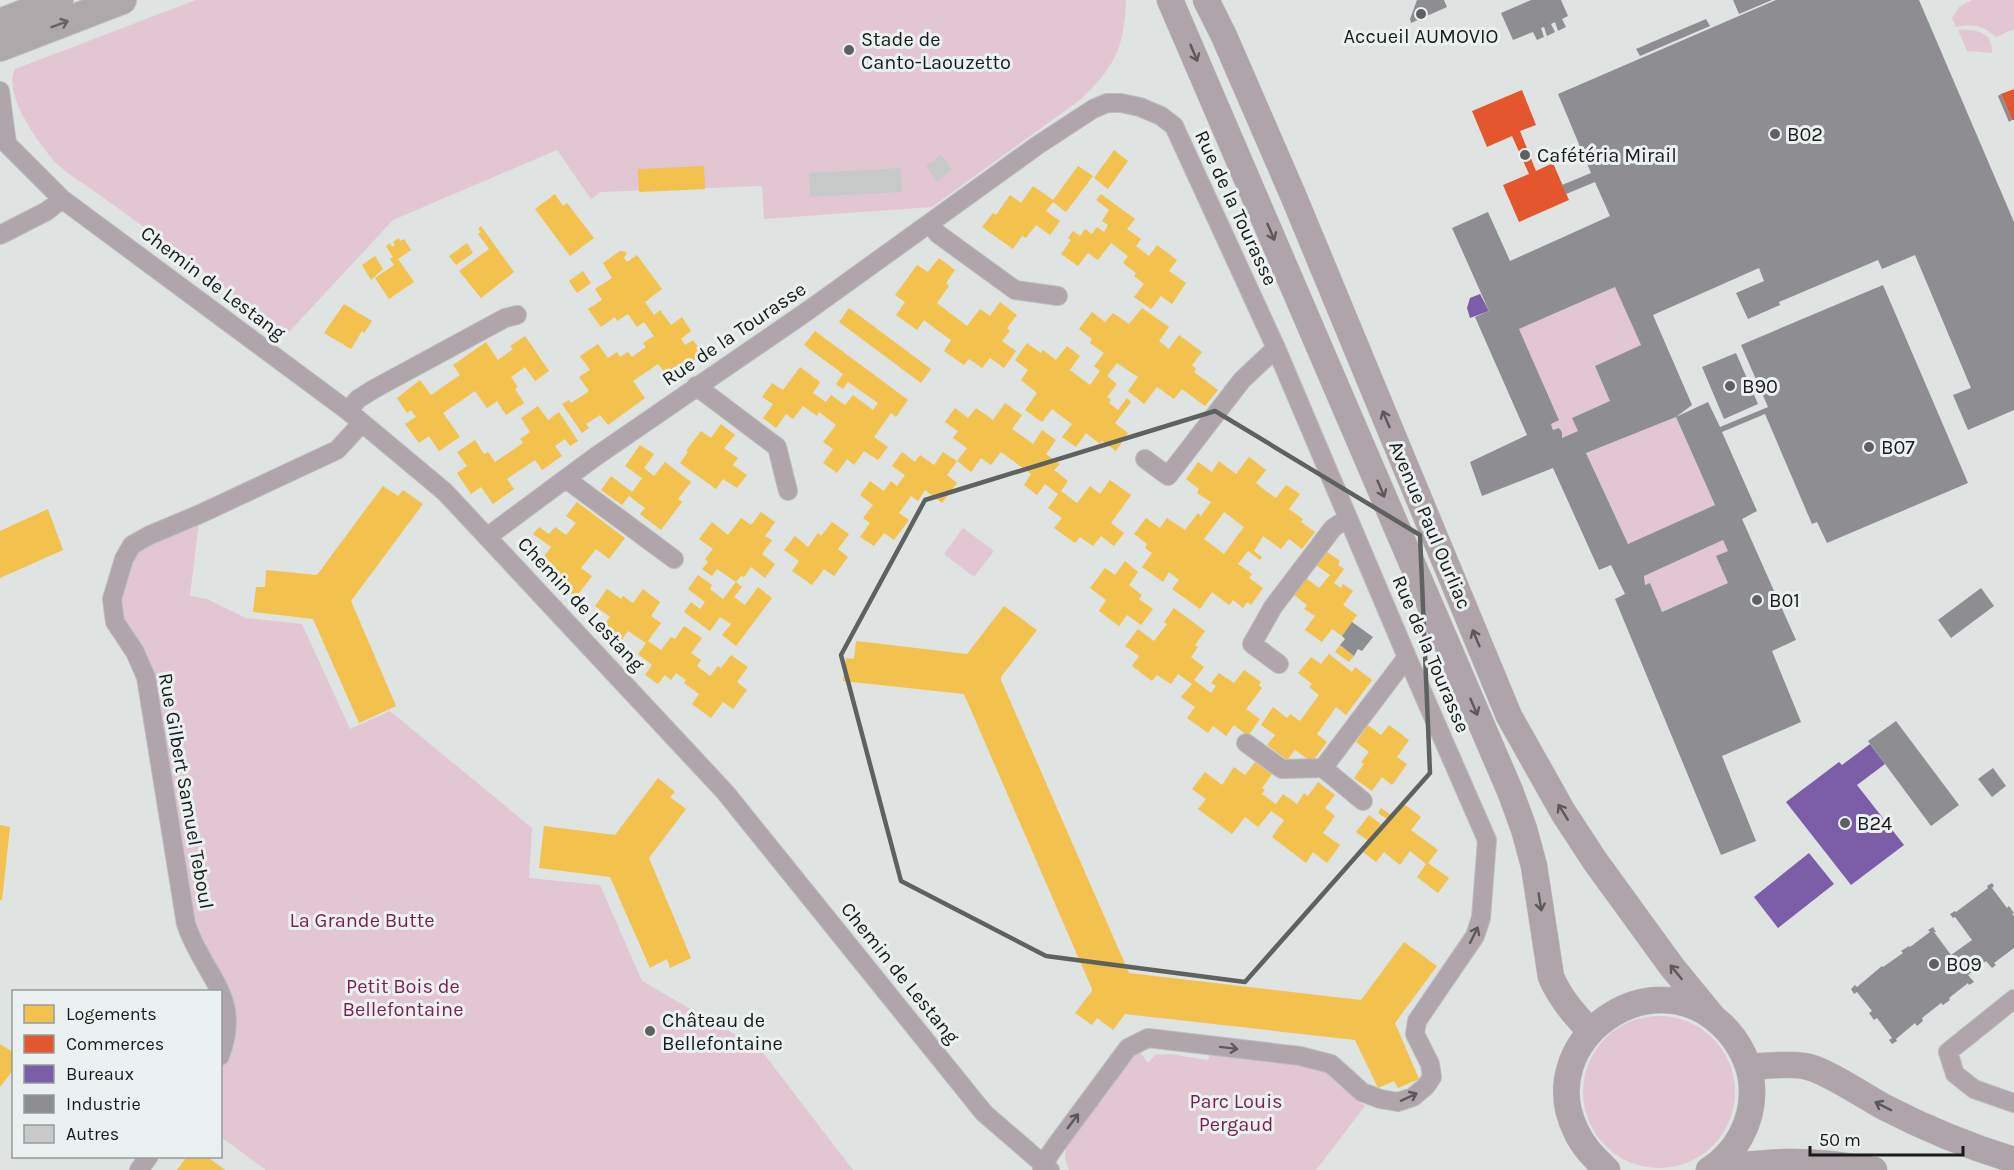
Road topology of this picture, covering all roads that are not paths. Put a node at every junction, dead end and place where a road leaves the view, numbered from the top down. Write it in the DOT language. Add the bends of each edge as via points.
graph roads {
  1 [pos="59,0"];
  2 [pos="122,0"];
  3 [pos="1170,0"];
  4 [pos="1206,0"];
  5 [pos="1,44"];
  6 [pos="0,91"];
  7 [pos="2,140"];
  8 [pos="62,199"];
  9 [pos="930,223"];
  10 [pos="0,236"];
  11 [pos="1058,296"];
  12 [pos="517,315"];
  13 [pos="1276,348"];
  14 [pos="696,386"];
  15 [pos="348,411"];
  16 [pos="362,423"];
  17 [pos="1145,459"];
  18 [pos="566,479"];
  19 [pos="788,491"];
  20 [pos="1348,518"];
  21 [pos="487,537"];
  22 [pos="674,559"];
  23 [pos="1407,657"];
  24 [pos="1279,664"];
  25 [pos="1246,743"];
  26 [pos="1323,768"];
  27 [pos="1363,801"];
  28 [pos="220,990"];
  29 [pos="222,995"];
  30 [pos="2014,999"];
  31 [pos="1713,1017"];
  32 [pos="1590,1031"];
  33 [pos="222,1050"];
  34 [pos="1749,1067"];
  35 [pos="2014,1102"];
  36 [pos="2014,1160"];
  37 [pos="1713,1167"];
  38 [pos="1841,1167"];
  39 [pos="1045,1168"];
  40 [pos="1607,1170"];
  41 [pos="1874,1170"];
  1 -- 5 [label="main road"];
  5 -- 2 [label="main road, one-way"];
  3 -- 32 [label="main road, Avenue Paul Ourliac, one-way" via="1510,791 1534,866 1551,977 1566,1005"];
  31 -- 4 [label="main road, Avenue Paul Ourliac, one-way" via="1595,861 1509,716 1293,195"];
  6 -- 7 [label="street, Chemin de Lestang"];
  7 -- 8 [label="street, Chemin de Lestang"];
  8 -- 10 [label="street"];
  8 -- 15 [label="street, Chemin de Lestang"];
  9 -- 11 [label="street" via="939,234 1015,290"];
  9 -- 13 [label="street, Rue de la Tourasse" via="1093,109 1107,103 1140,107 1174,126"];
  9 -- 14 [label="street, Rue de la Tourasse"];
  12 -- 15 [label="street" via="374,389"];
  13 -- 17 [label="street" via="1242,380 1168,476"];
  13 -- 20 [label="street, Rue de la Tourasse"];
  14 -- 18 [label="street, Rue de la Tourasse"];
  14 -- 19 [label="street" via="777,447"];
  15 -- 16 [label="street, Chemin de Lestang"];
  16 -- 21 [label="street, Chemin de Lestang" via="423,472"];
  16 -- 28 [label="street, Rue Gilbert Samuel Teboul" via="336,450 132,545 112,599 115,622 146,677 186,924"];
  18 -- 21 [label="street, Rue de la Tourasse"];
  18 -- 22 [label="street"];
  20 -- 23 [label="street, Rue de la Tourasse"];
  20 -- 24 [label="street" via="1333,528 1273,607 1252,644"];
  21 -- 39 [label="street, Chemin de Lestang" via="725,792 984,1113"];
  23 -- 26 [label="street"];
  39 -- 23 [label="street, Rue de la Tourasse, one-way" via="1128,1048 1148,1038 1300,1056 1331,1064 1362,1092 1380,1099 1398,1102 1413,1097 1426,1086 1432,1077 1431,1064 1415,1034 1417,1021 1475,936 1481,918 1488,840"];
  25 -- 26 [label="street" via="1282,768"];
  26 -- 27 [label="street"];
  29 -- 33 [label="street, Rue Gilbert Samuel Teboul" via="228,1031"];
  30 -- 35 [label="street" via="1947,1052 1954,1074 1974,1089"];
  31 -- 32 [label="main road" via="1682,1002 1644,1001 1624,1007"];
  31 -- 34 [label="main road" via="1732,1035"];
  32 -- 40 [label="main road" via="1570,1069 1569,1111 1585,1148"];
  36 -- 34 [label="main road, one-way" via="1926,1127 1805,1066"];
  34 -- 37 [label="main road" via="1752,1089 1746,1125 1729,1154"];
  37 -- 38 [label="main road" via="1787,1162"];
  38 -- 41 [label="main road"];
}
